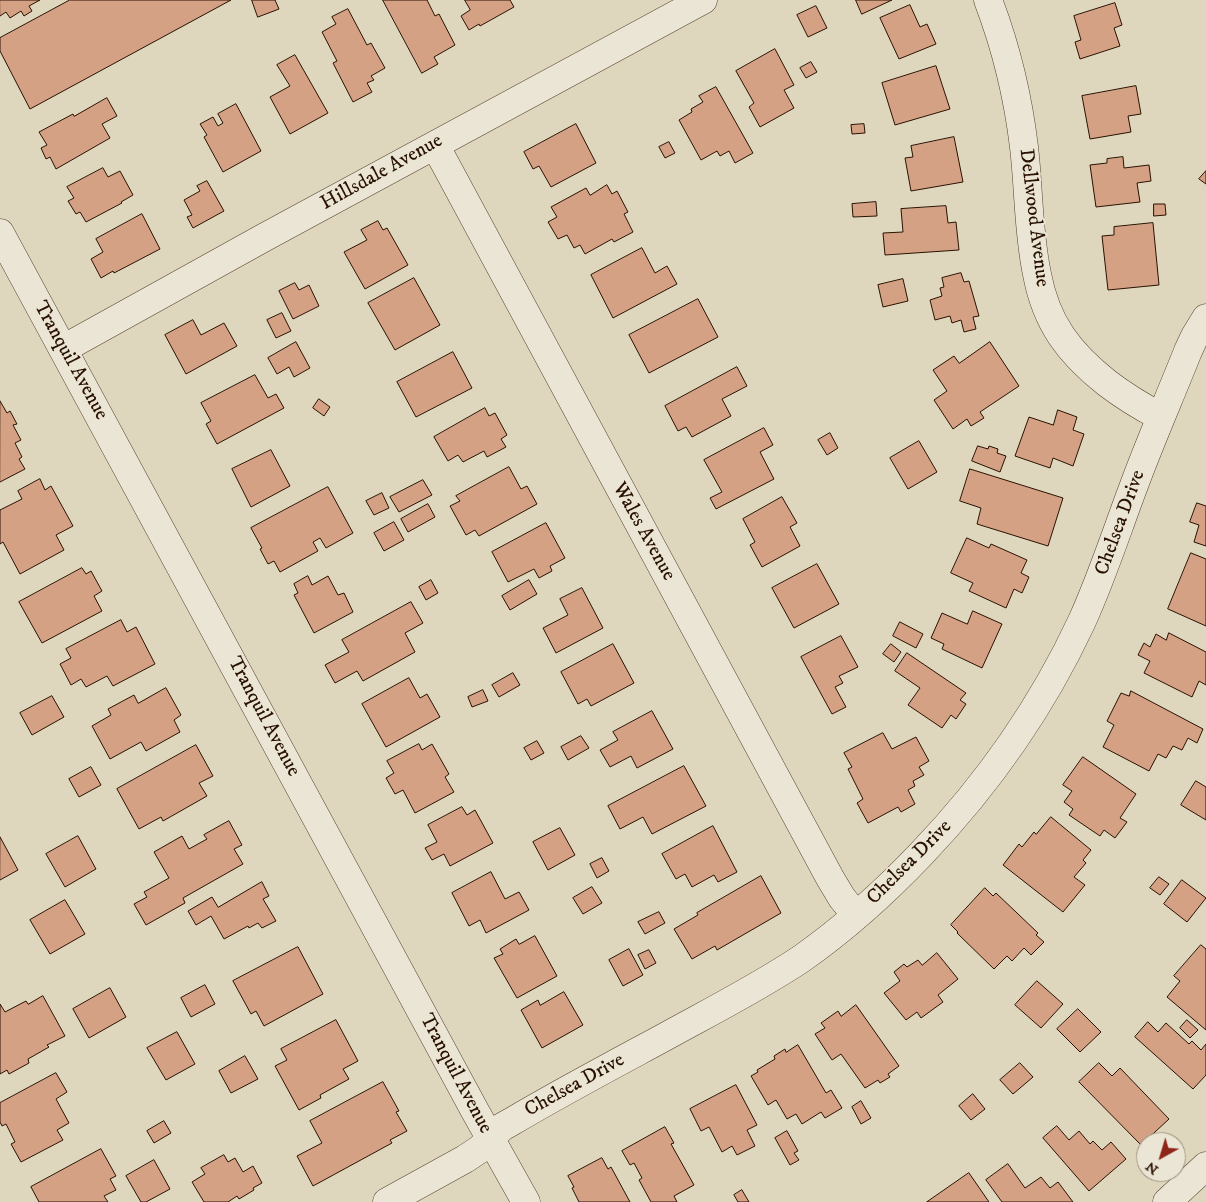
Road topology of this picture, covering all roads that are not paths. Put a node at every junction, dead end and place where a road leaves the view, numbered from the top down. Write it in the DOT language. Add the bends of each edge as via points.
graph roads {
  1 [pos="703,0"];
  2 [pos="988,0"];
  3 [pos="434,145"];
  4 [pos="0,233"];
  5 [pos="1206,318"];
  6 [pos="63,349"];
  7 [pos="1161,417"];
  8 [pos="856,915"];
  9 [pos="490,1138"];
  10 [pos="1206,1166"];
  11 [pos="387,1202"];
  12 [pos="526,1202"];
  13 [pos="1167,1202"];
  1 -- 3 [label="street, Hillsdale Avenue"];
  2 -- 7 [label="street, Dellwood Avenue" via="1015,93 1024,148 1034,260 1046,307 1062,337 1083,362 1120,393"];
  3 -- 6 [label="street, Hillsdale Avenue"];
  3 -- 8 [label="street, Wales Avenue" via="830,878"];
  4 -- 6 [label="street, Tranquil Avenue"];
  5 -- 7 [label="street, Chelsea Drive" via="1188,351"];
  6 -- 9 [label="street, Tranquil Avenue"];
  7 -- 8 [label="street, Chelsea Drive" via="1094,594 1036,709 965,807 901,875"];
  8 -- 9 [label="street, Chelsea Drive" via="802,958 751,990 521,1116"];
  9 -- 11 [label="street, Chelsea Drive" via="465,1159"];
  9 -- 12 [label="street, Tranquil Avenue"];
  10 -- 13 [label="street"];
}
